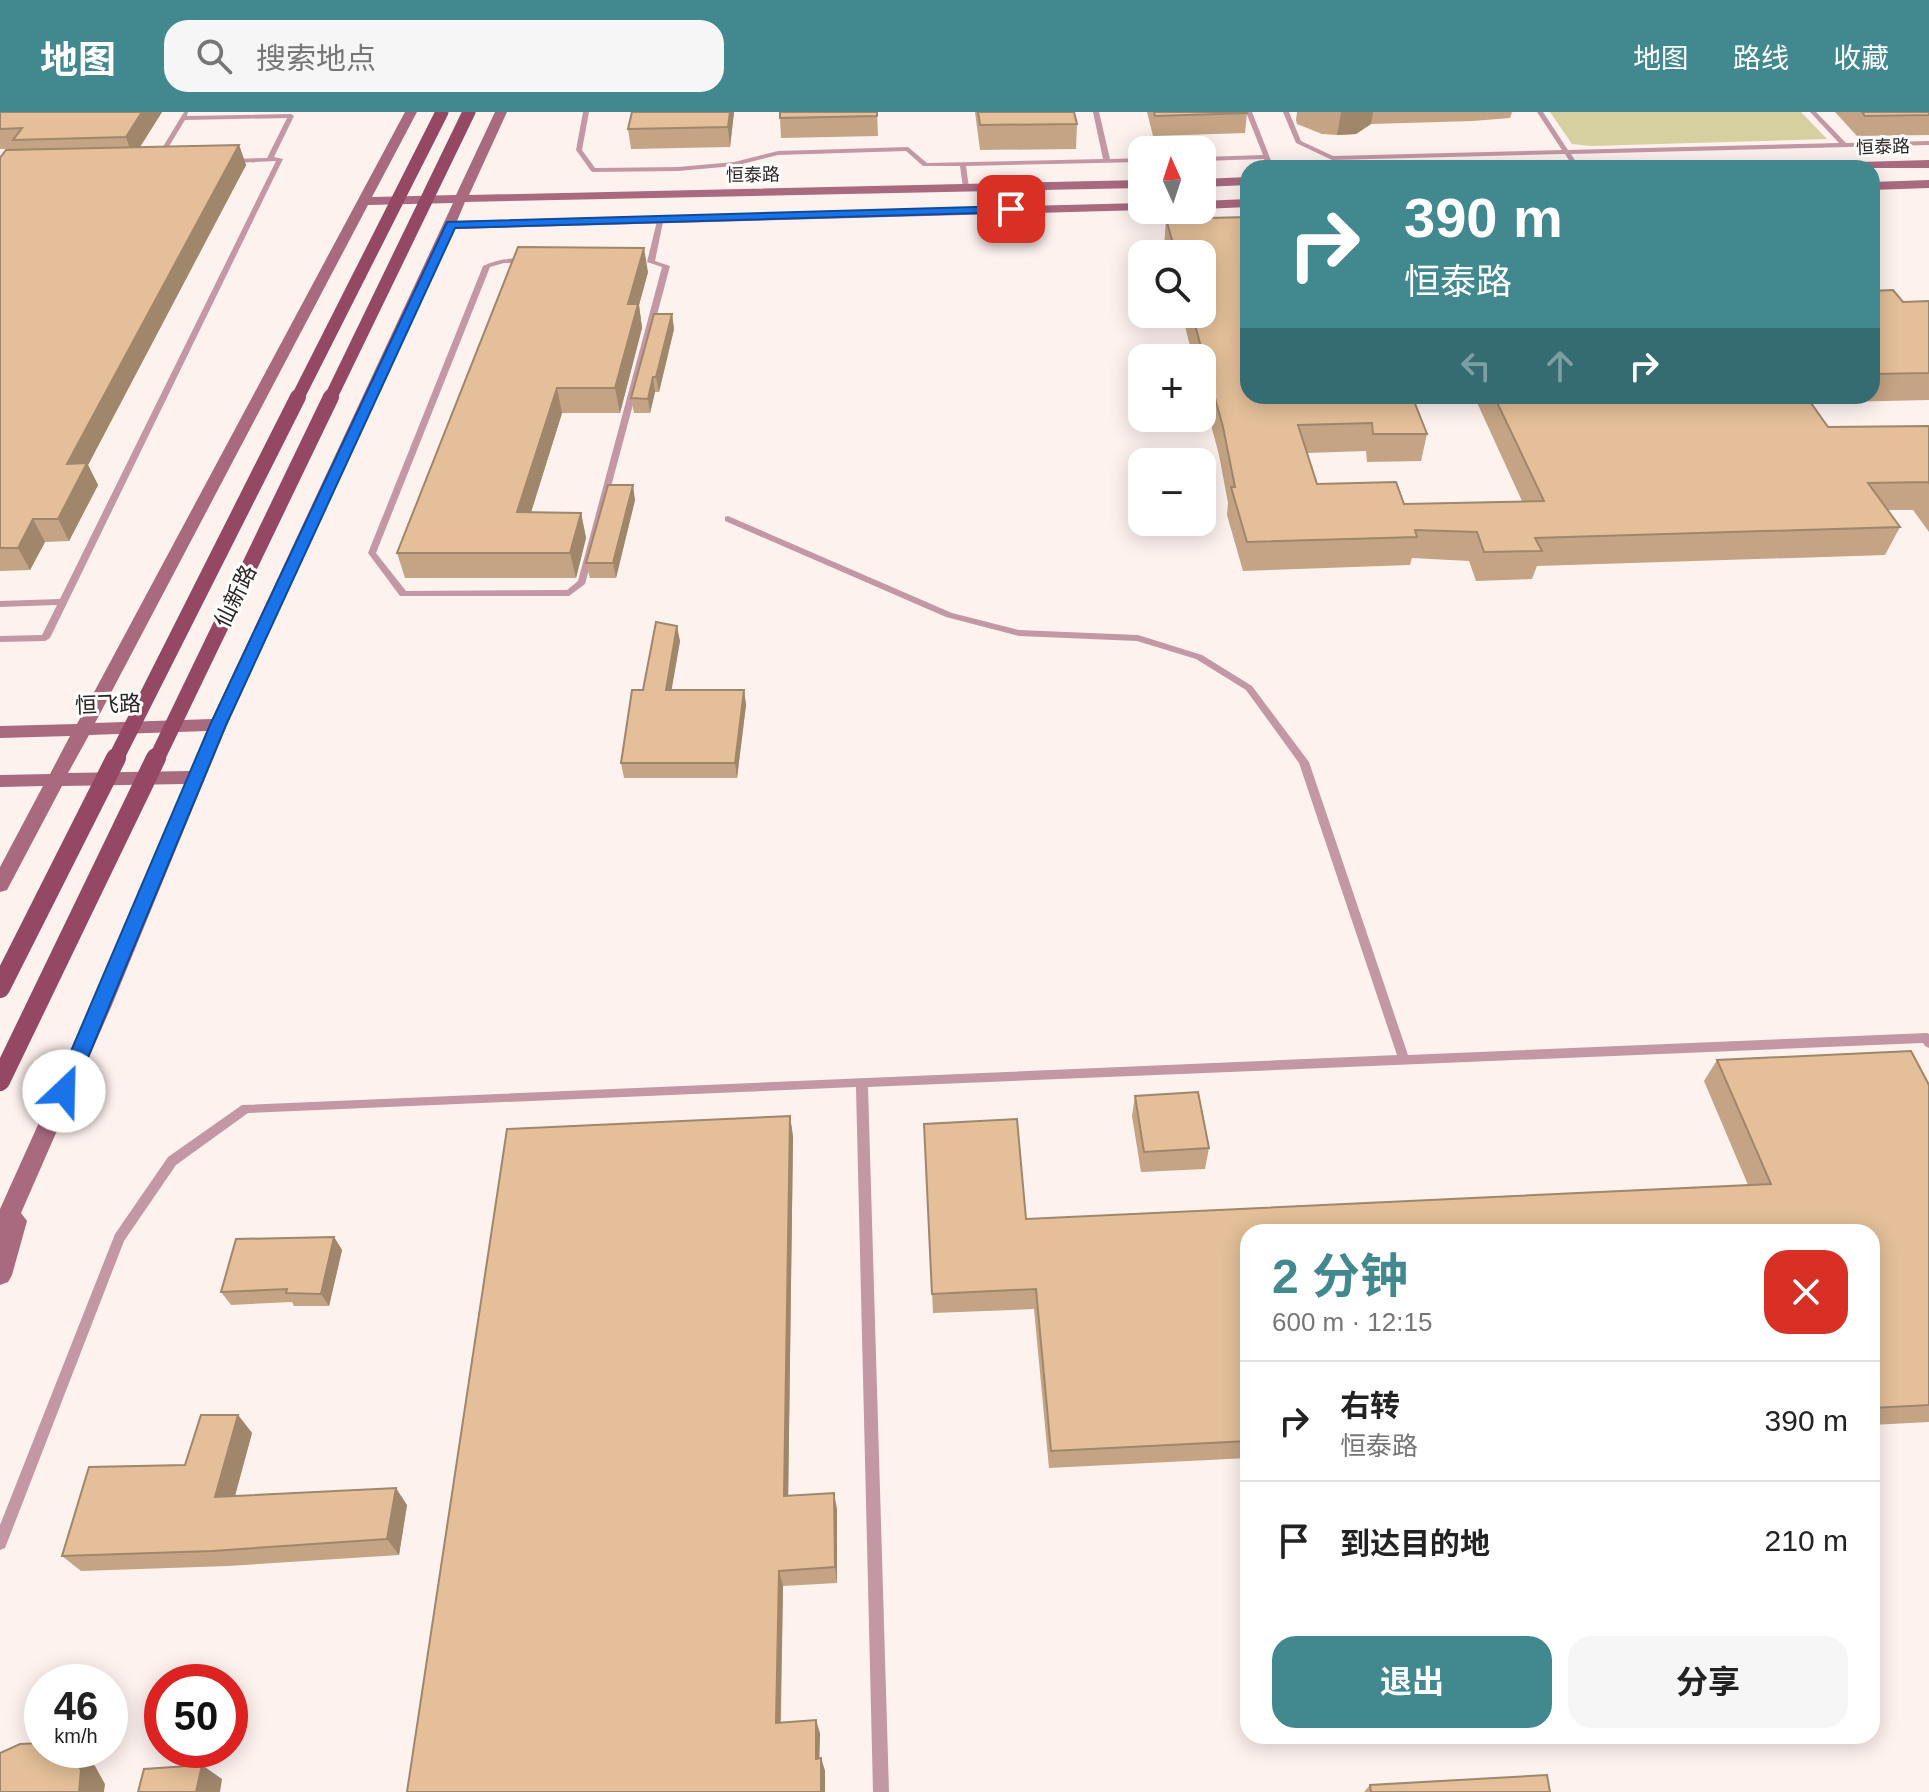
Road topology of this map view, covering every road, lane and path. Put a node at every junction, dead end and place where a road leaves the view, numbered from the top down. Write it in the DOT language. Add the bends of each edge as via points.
graph roads {
  1 [pos="411,112"];
  2 [pos="442,112"];
  3 [pos="469,112"];
  4 [pos="501,112"];
  5 [pos="586,112"];
  6 [pos="1096,112"];
  7 [pos="1249,112"];
  8 [pos="1286,112"];
  9 [pos="1540,112"];
  10 [pos="1813,112"];
  11 [pos="184,115"];
  12 [pos="1929,143"];
  13 [pos="1844,145"];
  14 [pos="1566,152"];
  15 [pos="1266,157"];
  16 [pos="1216,159"];
  17 [pos="269,160"];
  18 [pos="1128,160"];
  19 [pos="1267,160"];
  20 [pos="1572,160"];
  21 [pos="226,161"];
  22 [pos="1107,161"];
  23 [pos="156,162"];
  24 [pos="170,162"];
  25 [pos="140,163"];
  26 [pos="963,164"];
  27 [pos="1929,164"];
  28 [pos="1880,165"];
  29 [pos="1240,181"];
  30 [pos="1216,182"];
  31 [pos="1128,184"];
  32 [pos="1929,184"];
  33 [pos="1880,186"];
  34 [pos="966,188"];
  35 [pos="461,199"];
  36 [pos="364,201"];
  37 [pos="1240,203"];
  38 [pos="1216,204"];
  39 [pos="1128,207"];
  40 [pos="661,217"];
  41 [pos="451,225"];
  42 [pos="533,261"];
  43 [pos="636,262"];
  44 [pos="651,262"];
  45 [pos="728,519"];
  46 [pos="63,602"];
  47 [pos="0,604"];
  48 [pos="0,639"];
  49 [pos="218,725"];
  50 [pos="84,729"];
  51 [pos="0,732"];
  52 [pos="196,777"];
  53 [pos="58,779"];
  54 [pos="0,781"];
  55 [pos="0,885"];
  56 [pos="0,988"];
  57 [pos="1929,1043"];
  58 [pos="1404,1060"];
  59 [pos="0,1081"];
  60 [pos="862,1082"];
  61 [pos="38,1149"];
  62 [pos="0,1235"];
  63 [pos="0,1275"];
  64 [pos="0,1543"];
  65 [pos="881,1792"];
  1 -- 36 [label="main road"];
  2 -- 56 [label="main road, 仙新路, bridge"];
  3 -- 59 [label="main road, 仙新路, bridge"];
  4 -- 35 [label="main road, 仙新路"];
  5 -- 26 [label="lane" via="579,150 593,170 734,164 778,153 908,149 925,165"];
  6 -- 22 [label="lane"];
  7 -- 15 [label="lane"];
  8 -- 14 [label="lane" via="1298,142 1332,158"];
  9 -- 14 [label="lane"];
  10 -- 13 [label="lane"];
  11 -- 17 [label="lane" via="291,116"];
  11 -- 23 [label="lane"];
  12 -- 13 [label="lane"];
  13 -- 14 [label="lane"];
  14 -- 20 [label="lane"];
  15 -- 16 [label="lane"];
  15 -- 19 [label="lane"];
  17 -- 21 [label="lane"];
  17 -- 46 [label="lane" via="280,159"];
  18 -- 22 [label="lane"];
  22 -- 26 [label="lane"];
  23 -- 24 [label="lane"];
  23 -- 25 [label="lane"];
  26 -- 34 [label="lane"];
  27 -- 28 [label="main road, 恒泰路"];
  29 -- 30 [label="main road"];
  31 -- 34 [label="main road, 恒泰路"];
  32 -- 33 [label="main road, 恒泰路"];
  34 -- 35 [label="main road, 恒泰路"];
  35 -- 36 [label="main road, 恒泰路"];
  35 -- 41 [label="main road, 仙新路"];
  36 -- 50 [label="main road"];
  37 -- 38 [label="main road"];
  39 -- 40 [label="main road, 恒泰路"];
  40 -- 41 [label="main road, 恒泰路"];
  40 -- 44 [label="lane"];
  41 -- 49 [label="main road, 仙新路"];
  42 -- 44 [label="lane" via="487,266 372,553 403,594 569,593 582,582 666,266"];
  43 -- 44 [label="lane"];
  45 -- 58 [label="lane" via="949,615 1019,633 1138,638 1199,657 1249,688 1304,762"];
  46 -- 47 [label="lane"];
  46 -- 48 [label="lane" via="45,638"];
  49 -- 50 [label="main road, 恒飞路"];
  49 -- 52 [label="main road, 仙新路"];
  50 -- 51 [label="main road, 恒飞路"];
  50 -- 53 [label="main road"];
  52 -- 53 [label="main road"];
  52 -- 61 [label="main road, 仙新路"];
  53 -- 54 [label="main road"];
  53 -- 55 [label="main road"];
  57 -- 58 [label="lane" via="1927,1038"];
  58 -- 60 [label="lane"];
  60 -- 64 [label="lane" via="246,1108 172,1161 119,1238"];
  60 -- 65 [label="lane"];
  61 -- 62 [label="main road, 仙新路"];
  61 -- 63 [label="main road, 仙新路"];
}
